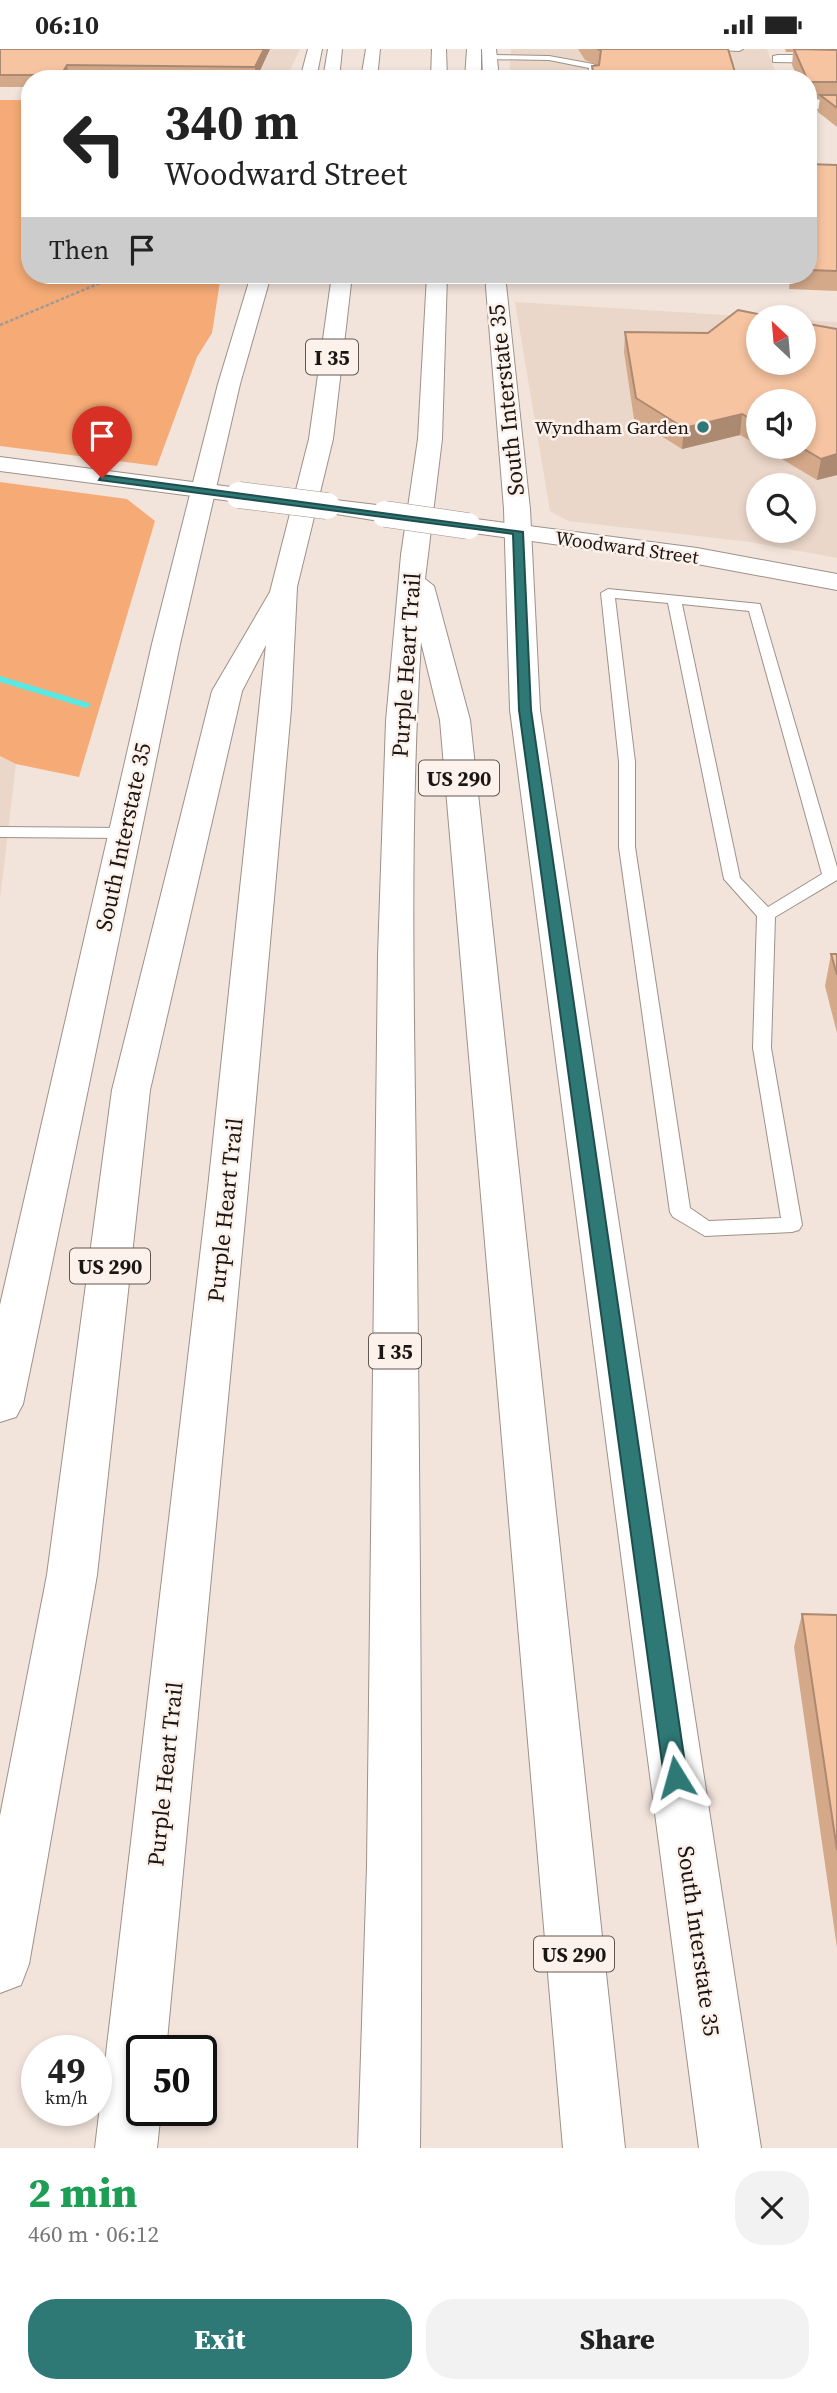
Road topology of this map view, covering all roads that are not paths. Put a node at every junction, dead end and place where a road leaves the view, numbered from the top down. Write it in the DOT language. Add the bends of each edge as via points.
graph roads {
  1 [pos="315,49"];
  2 [pos="335,49"];
  3 [pos="373,49"];
  4 [pos="453,49"];
  5 [pos="474,49"];
  6 [pos="702,49"];
  7 [pos="739,49"];
  8 [pos="489,53"];
  9 [pos="776,54"];
  10 [pos="439,55"];
  11 [pos="837,59"];
  12 [pos="310,70"];
  13 [pos="332,70"];
  14 [pos="370,70"];
  15 [pos="473,70"];
  16 [pos="593,70"];
  17 [pos="817,104"];
  18 [pos="837,105"];
  19 [pos="258,284"];
  20 [pos="341,284"];
  21 [pos="437,284"];
  22 [pos="496,284"];
  23 [pos="0,464"];
  24 [pos="202,491"];
  25 [pos="518,532"];
  26 [pos="414,555"];
  27 [pos="837,582"];
  28 [pos="284,587"];
  29 [pos="674,599"];
  30 [pos="0,832"];
  31 [pos="123,833"];
  32 [pos="834,874"];
  33 [pos="766,915"];
  34 [pos="0,1404"];
  35 [pos="0,1964"];
  36 [pos="126,2148"];
  37 [pos="389,2148"];
  38 [pos="594,2148"];
  39 [pos="730,2148"];
  1 -- 12 [label="main road"];
  2 -- 13 [label="main road"];
  3 -- 14 [label="main road"];
  4 -- 10 [label="main road"];
  5 -- 15 [label="main road"];
  6 -- 7 [label="lane"];
  8 -- 16 [label="lane" via="576,61 593,66"];
  9 -- 11 [label="main road"];
  17 -- 18 [label="main road"];
  19 -- 24 [label="main road, South Interstate 35"];
  20 -- 28 [label="main road, Purple Heart Trail / I 35" via="321,439"];
  21 -- 26 [label="main road, Purple Heart Trail / I 35" via="430,439"];
  22 -- 25 [label="main road, South Interstate 35"];
  23 -- 24 [label="main road, Woodward Street"];
  24 -- 25 [label="main road, Woodward Street, bridge"];
  24 -- 31 [label="main road, South Interstate 35"];
  25 -- 27 [label="main road, Woodward Street" via="697,556"];
  25 -- 39 [label="main road, South Interstate 35" via="525,710"];
  26 -- 37 [label="main road, Purple Heart Trail / I 35" via="401,720 396,956 395,1852"];
  26 -- 38 [label="main road, US 290" via="455,720"];
  28 -- 35 [label="main road, US 290" via="227,691 131,1090 72,1575"];
  28 -- 36 [label="main road, Purple Heart Trail / I 35" via="228,1188"];
  29 -- 32 [label="lane" via="755,607"];
  29 -- 33 [label="lane" via="732,879"];
  29 -- 33 [label="lane" via="608,593 627,762 627,847 680,1212 705,1229 792,1225 762,1048"];
  30 -- 31 [label="lane"];
  31 -- 34 [label="main road, South Interstate 35"];
  32 -- 33 [label="lane"];
}
